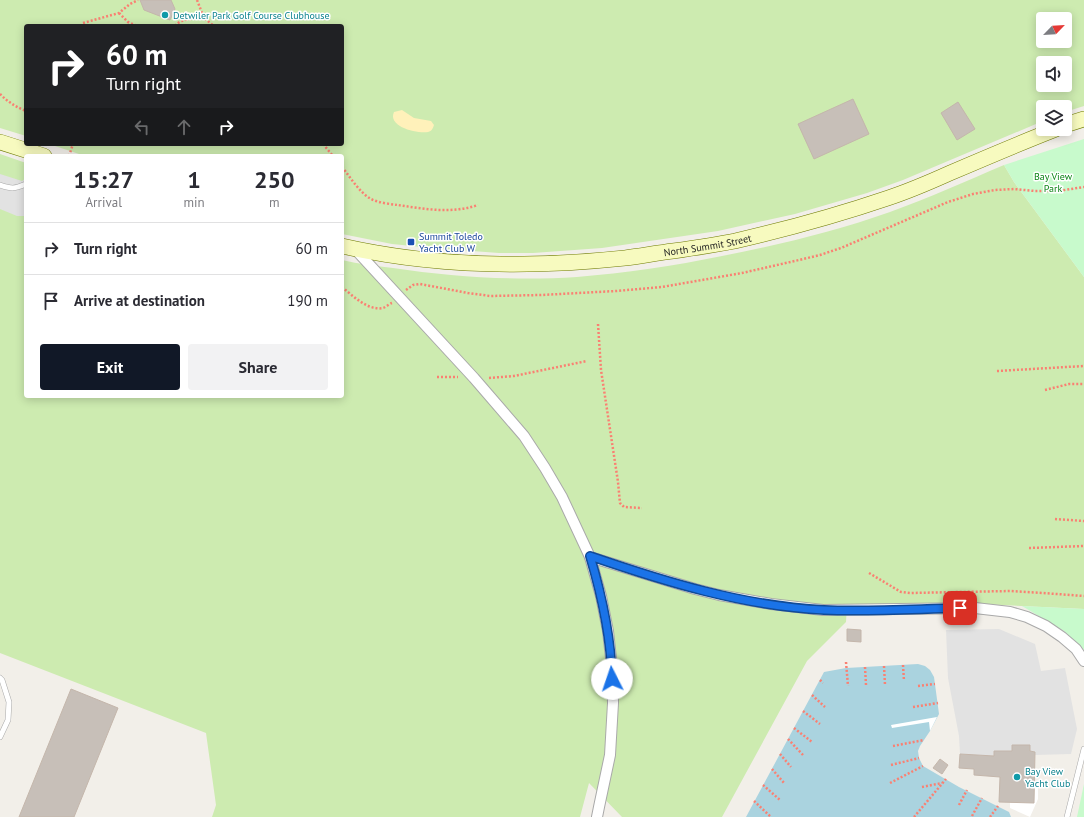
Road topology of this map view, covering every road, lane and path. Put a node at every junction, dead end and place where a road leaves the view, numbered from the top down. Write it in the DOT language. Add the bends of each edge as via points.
graph roads {
  1 [pos="138,0"];
  2 [pos="197,0"];
  3 [pos="119,13"];
  4 [pos="204,18"];
  5 [pos="82,22"];
  6 [pos="132,24"];
  7 [pos="176,24"];
  8 [pos="212,24"];
  9 [pos="0,94"];
  10 [pos="24,110"];
  11 [pos="1084,119"];
  12 [pos="1072,123"];
  13 [pos="1039,136"];
  14 [pos="0,142"];
  15 [pos="325,146"];
  16 [pos="36,154"];
  17 [pos="331,154"];
  18 [pos="344,169"];
  19 [pos="0,185"];
  20 [pos="24,185"];
  21 [pos="478,205"];
  22 [pos="349,247"];
  23 [pos="598,324"];
  24 [pos="587,361"];
  25 [pos="1084,366"];
  26 [pos="996,371"];
  27 [pos="437,377"];
  28 [pos="474,378"];
  29 [pos="1084,384"];
  30 [pos="1045,390"];
  31 [pos="642,508"];
  32 [pos="1055,519"];
  33 [pos="1084,521"];
  34 [pos="1084,546"];
  35 [pos="1029,548"];
  36 [pos="590,556"];
  37 [pos="869,573"];
  38 [pos="1084,596"];
  39 [pos="1084,661"];
  40 [pos="846,662"];
  41 [pos="903,665"];
  42 [pos="884,666"];
  43 [pos="865,667"];
  44 [pos="0,678"];
  45 [pos="820,680"];
  46 [pos="904,681"];
  47 [pos="823,683"];
  48 [pos="934,684"];
  49 [pos="866,685"];
  50 [pos="885,685"];
  51 [pos="848,686"];
  52 [pos="918,686"];
  53 [pos="812,695"];
  54 [pos="938,703"];
  55 [pos="825,707"];
  56 [pos="913,707"];
  57 [pos="803,711"];
  58 [pos="820,724"];
  59 [pos="794,728"];
  60 [pos="0,737"];
  61 [pos="788,739"];
  62 [pos="924,740"];
  63 [pos="812,742"];
  64 [pos="893,746"];
  65 [pos="1084,749"];
  66 [pos="780,754"];
  67 [pos="803,755"];
  68 [pos="919,758"];
  69 [pos="891,765"];
  70 [pos="923,766"];
  71 [pos="791,767"];
  72 [pos="772,769"];
  73 [pos="946,778"];
  74 [pos="784,783"];
  75 [pos="890,783"];
  76 [pos="942,783"];
  77 [pos="763,785"];
  78 [pos="922,786"];
  79 [pos="967,790"];
  80 [pos="982,798"];
  81 [pos="780,800"];
  82 [pos="754,801"];
  83 [pos="959,805"];
  84 [pos="998,806"];
  85 [pos="972,816"];
  86 [pos="597,817"];
  87 [pos="771,817"];
  88 [pos="914,817"];
  89 [pos="990,817"];
  90 [pos="1067,817"];
  1 -- 3 [label="path"];
  2 -- 4 [label="path"];
  3 -- 5 [label="path"];
  3 -- 6 [label="path"];
  4 -- 7 [label="path"];
  4 -- 8 [label="path"];
  9 -- 10 [label="path" via="8,102"];
  11 -- 12 [label="main road"];
  13 -- 22 [label="main road, North Summit Street" via="890,198 821,219 733,241 628,258 551,264 472,263 400,256"];
  14 -- 16 [label="main road"];
  15 -- 17 [label="path"];
  18 -- 21 [label="path" via="365,194 379,202 448,211"];
  19 -- 20 [label="lane" via="16,188"];
  22 -- 28 [label="street"];
  23 -- 31 [label="path" via="601,370 620,502 624,507"];
  24 -- 28 [label="path" via="514,376"];
  25 -- 26 [label="path"];
  27 -- 28 [label="path"];
  28 -- 36 [label="street" via="524,436 545,468"];
  29 -- 30 [label="path" via="1069,384"];
  32 -- 33 [label="path"];
  34 -- 35 [label="path"];
  36 -- 39 [label="street" via="695,589 771,604 823,610 976,608 1010,612 1046,626 1076,649"];
  36 -- 86 [label="street" via="608,631 613,703 610,755"];
  37 -- 38 [label="path" via="901,592 910,593 1010,591"];
  40 -- 51 [label="path"];
  41 -- 46 [label="path"];
  42 -- 50 [label="path"];
  43 -- 49 [label="path"];
  44 -- 60 [label="lane" via="9,702 8,720"];
  45 -- 47 [label="path"];
  48 -- 52 [label="path"];
  53 -- 55 [label="path"];
  54 -- 56 [label="path"];
  57 -- 58 [label="path"];
  59 -- 63 [label="path"];
  61 -- 67 [label="path"];
  62 -- 64 [label="path"];
  65 -- 90 [label="lane"];
  66 -- 71 [label="path"];
  68 -- 69 [label="path"];
  70 -- 75 [label="path"];
  72 -- 74 [label="path"];
  73 -- 76 [label="path"];
  76 -- 78 [label="path"];
  76 -- 88 [label="path"];
  77 -- 81 [label="path"];
  79 -- 83 [label="path"];
  80 -- 85 [label="path"];
  82 -- 87 [label="path"];
  84 -- 89 [label="path"];
}
